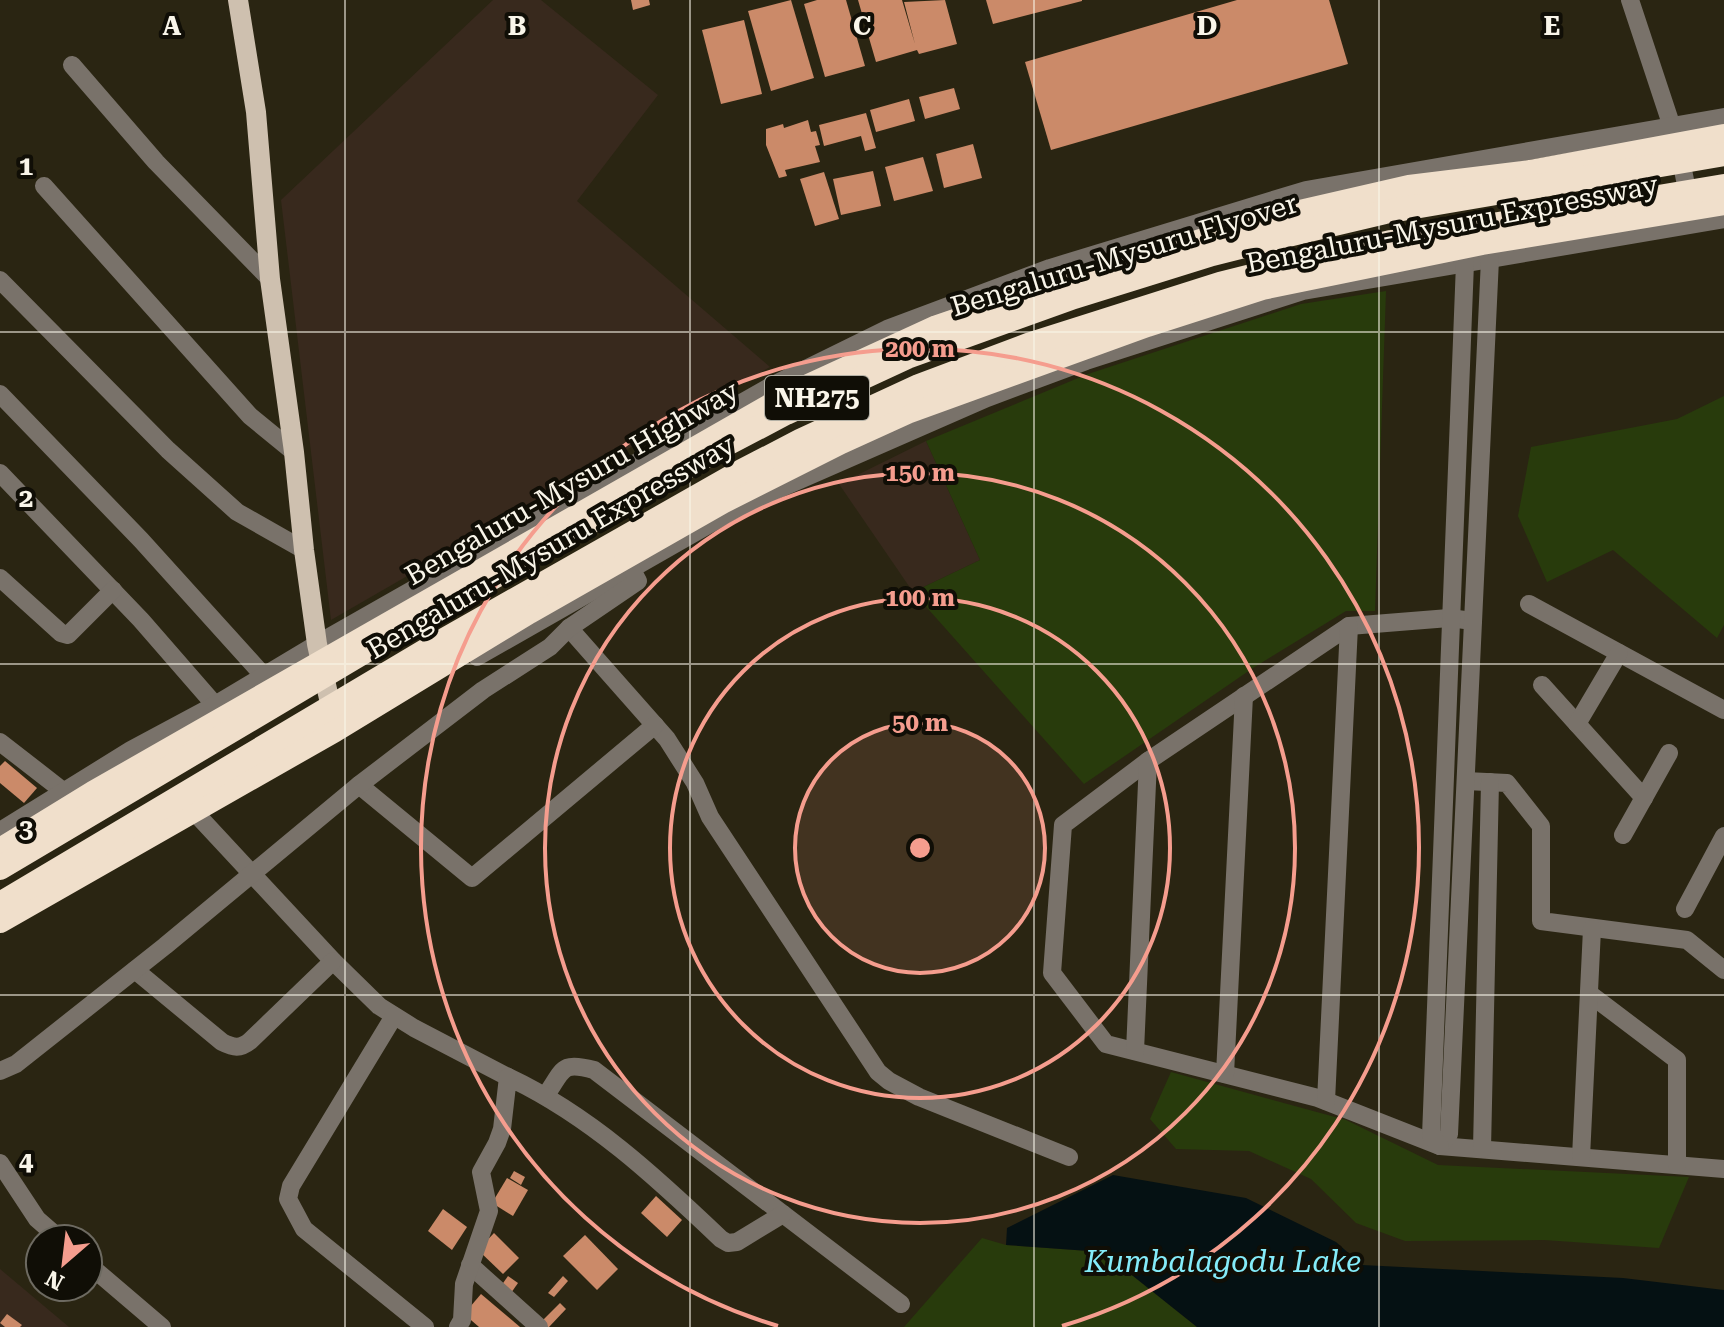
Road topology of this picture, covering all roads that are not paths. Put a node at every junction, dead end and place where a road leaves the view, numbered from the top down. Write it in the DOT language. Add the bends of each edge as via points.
graph roads {
  1 [pos="238,0"];
  2 [pos="1630,0"];
  3 [pos="72,65"];
  4 [pos="1724,117"];
  5 [pos="1675,136"];
  6 [pos="1724,136"];
  7 [pos="1724,154"];
  8 [pos="44,186"];
  9 [pos="1724,186"];
  10 [pos="1724,203"];
  11 [pos="1692,216"];
  12 [pos="1724,219"];
  13 [pos="1490,259"];
  14 [pos="1465,263"];
  15 [pos="1054,277"];
  16 [pos="270,279"];
  17 [pos="0,280"];
  18 [pos="1083,355"];
  19 [pos="0,394"];
  20 [pos="294,452"];
  21 [pos="0,473"];
  22 [pos="304,550"];
  23 [pos="632,570"];
  24 [pos="0,578"];
  25 [pos="113,590"];
  26 [pos="1529,604"];
  27 [pos="1449,618"];
  28 [pos="1473,621"];
  29 [pos="1349,626"];
  30 [pos="569,628"];
  31 [pos="319,653"];
  32 [pos="1619,653"];
  33 [pos="263,675"];
  34 [pos="1542,685"];
  35 [pos="1244,696"];
  36 [pos="215,705"];
  37 [pos="1724,710"];
  38 [pos="1577,724"];
  39 [pos="655,725"];
  40 [pos="335,730"];
  41 [pos="0,742"];
  42 [pos="1669,753"];
  43 [pos="1148,761"];
  44 [pos="1466,781"];
  45 [pos="1490,782"];
  46 [pos="359,785"];
  47 [pos="63,791"];
  48 [pos="1644,798"];
  49 [pos="200,818"];
  50 [pos="0,831"];
  51 [pos="1623,835"];
  52 [pos="1724,836"];
  53 [pos="0,850"];
  54 [pos="0,868"];
  55 [pos="252,874"];
  56 [pos="0,904"];
  57 [pos="1685,909"];
  58 [pos="0,921"];
  59 [pos="1592,929"];
  60 [pos="0,933"];
  61 [pos="333,961"];
  62 [pos="135,970"];
  63 [pos="1724,970"];
  64 [pos="1591,995"];
  65 [pos="394,1016"];
  66 [pos="1135,1051"];
  67 [pos="0,1071"];
  68 [pos="1225,1074"];
  69 [pos="508,1077"];
  70 [pos="546,1095"];
  71 [pos="1326,1101"];
  72 [pos="1440,1146"];
  73 [pos="1482,1149"];
  74 [pos="1069,1157"];
  75 [pos="1581,1157"];
  76 [pos="0,1163"];
  77 [pos="1677,1165"];
  78 [pos="1724,1169"];
  79 [pos="783,1214"];
  80 [pos="42,1223"];
  81 [pos="470,1265"];
  82 [pos="104,1278"];
  83 [pos="901,1304"];
  84 [pos="162,1327"];
  85 [pos="425,1327"];
  86 [pos="458,1327"];
  87 [pos="539,1327"];
  1 -- 16 [label="main road" via="256,112"];
  2 -- 5 [label="street"];
  3 -- 16 [label="street" via="156,162"];
  4 -- 5 [label="street, NH275"];
  5 -- 6 [label="highway, Bengaluru-Mysuru Highway / NH275"];
  5 -- 11 [label="street"];
  5 -- 15 [label="highway, Bengaluru-Mysuru Highway / NH275" via="1530,172 1409,187"];
  7 -- 54 [label="highway, Bengaluru-Mysuru Flyover / NH275, bridge" via="1385,212 1285,235 1032,311 907,357 727,444"];
  8 -- 20 [label="street" via="250,416"];
  9 -- 56 [label="highway, Bengaluru-Mysuru Expressway / NH275, bridge" via="1391,242 1307,262 1028,345 919,386 742,471 430,648"];
  10 -- 11 [label="highway, Bengaluru-Mysuru Expressway / NH275"];
  11 -- 12 [label="street, Bengaluru-Mysuru Expressway / NH275"];
  11 -- 13 [label="street, Bengaluru-Mysuru Expressway / NH275"];
  11 -- 18 [label="highway, Bengaluru-Mysuru Expressway / NH275" via="1482,243 1262,288"];
  13 -- 14 [label="street, Bengaluru-Mysuru Expressway / NH275"];
  13 -- 28 [label="street"];
  14 -- 18 [label="street, Bengaluru-Mysuru Expressway / NH275" via="1303,291"];
  14 -- 27 [label="street"];
  15 -- 18 [label="street"];
  15 -- 31 [label="highway, Bengaluru-Mysuru Highway / NH275" via="789,395"];
  16 -- 20 [label="main road"];
  17 -- 22 [label="street" via="237,512"];
  18 -- 23 [label="street, Bengaluru-Mysuru Expressway / NH275" via="779,489"];
  18 -- 40 [label="highway, Bengaluru-Mysuru Expressway / NH275" via="907,412 777,473 529,612"];
  19 -- 33 [label="street"];
  20 -- 22 [label="main road"];
  21 -- 25 [label="street"];
  22 -- 31 [label="main road"];
  23 -- 30 [label="street" via="638,581"];
  23 -- 49 [label="street, Bengaluru-Mysuru Expressway / NH275"];
  24 -- 25 [label="street" via="68,635"];
  25 -- 36 [label="street"];
  26 -- 32 [label="street"];
  27 -- 28 [label="street"];
  27 -- 29 [label="street"];
  27 -- 72 [label="street" via="1431,1136"];
  28 -- 44 [label="street"];
  29 -- 35 [label="street"];
  29 -- 71 [label="street"];
  30 -- 39 [label="street"];
  30 -- 46 [label="street"];
  31 -- 33 [label="street, NH275"];
  31 -- 40 [label="main road"];
  31 -- 53 [label="highway, Bengaluru-Mysuru Highway / NH275"];
  32 -- 37 [label="street"];
  32 -- 38 [label="street"];
  33 -- 36 [label="street, NH275"];
  34 -- 38 [label="street"];
  35 -- 43 [label="street"];
  35 -- 68 [label="street"];
  36 -- 47 [label="street, NH275"];
  38 -- 48 [label="street"];
  39 -- 46 [label="street" via="472,878"];
  39 -- 74 [label="street" via="878,1072 919,1097"];
  40 -- 58 [label="highway, Bengaluru-Mysuru Expressway / NH275"];
  41 -- 47 [label="street"];
  42 -- 48 [label="street"];
  43 -- 66 [label="street"];
  43 -- 66 [label="street" via="1063,825 1052,973 1106,1044"];
  44 -- 45 [label="street"];
  44 -- 72 [label="street" via="1449,1134"];
  45 -- 59 [label="street" via="1507,783 1541,826 1541,921"];
  45 -- 73 [label="street"];
  46 -- 55 [label="street"];
  47 -- 50 [label="street, NH275"];
  48 -- 51 [label="street"];
  49 -- 55 [label="street"];
  49 -- 60 [label="street, Bengaluru-Mysuru Expressway / NH275"];
  52 -- 57 [label="street"];
  55 -- 61 [label="street"];
  55 -- 62 [label="street"];
  59 -- 63 [label="street" via="1687,940"];
  59 -- 64 [label="street"];
  61 -- 62 [label="street" via="250,1041 234,1048"];
  61 -- 65 [label="street"];
  62 -- 67 [label="street"];
  64 -- 75 [label="street"];
  64 -- 77 [label="street" via="1677,1060"];
  65 -- 69 [label="street"];
  65 -- 85 [label="street" via="288,1199 304,1229"];
  66 -- 68 [label="street"];
  68 -- 71 [label="street"];
  69 -- 70 [label="street"];
  69 -- 81 [label="street" via="502,1129 481,1172 489,1211"];
  70 -- 79 [label="street" via="605,1136 728,1243"];
  70 -- 79 [label="street" via="568,1066 594,1070"];
  71 -- 72 [label="street"];
  72 -- 73 [label="street"];
  73 -- 75 [label="street"];
  75 -- 77 [label="street"];
  76 -- 80 [label="street"];
  77 -- 78 [label="street"];
  79 -- 83 [label="street"];
  81 -- 86 [label="street"];
  81 -- 87 [label="street"];
  82 -- 84 [label="street"];
}
